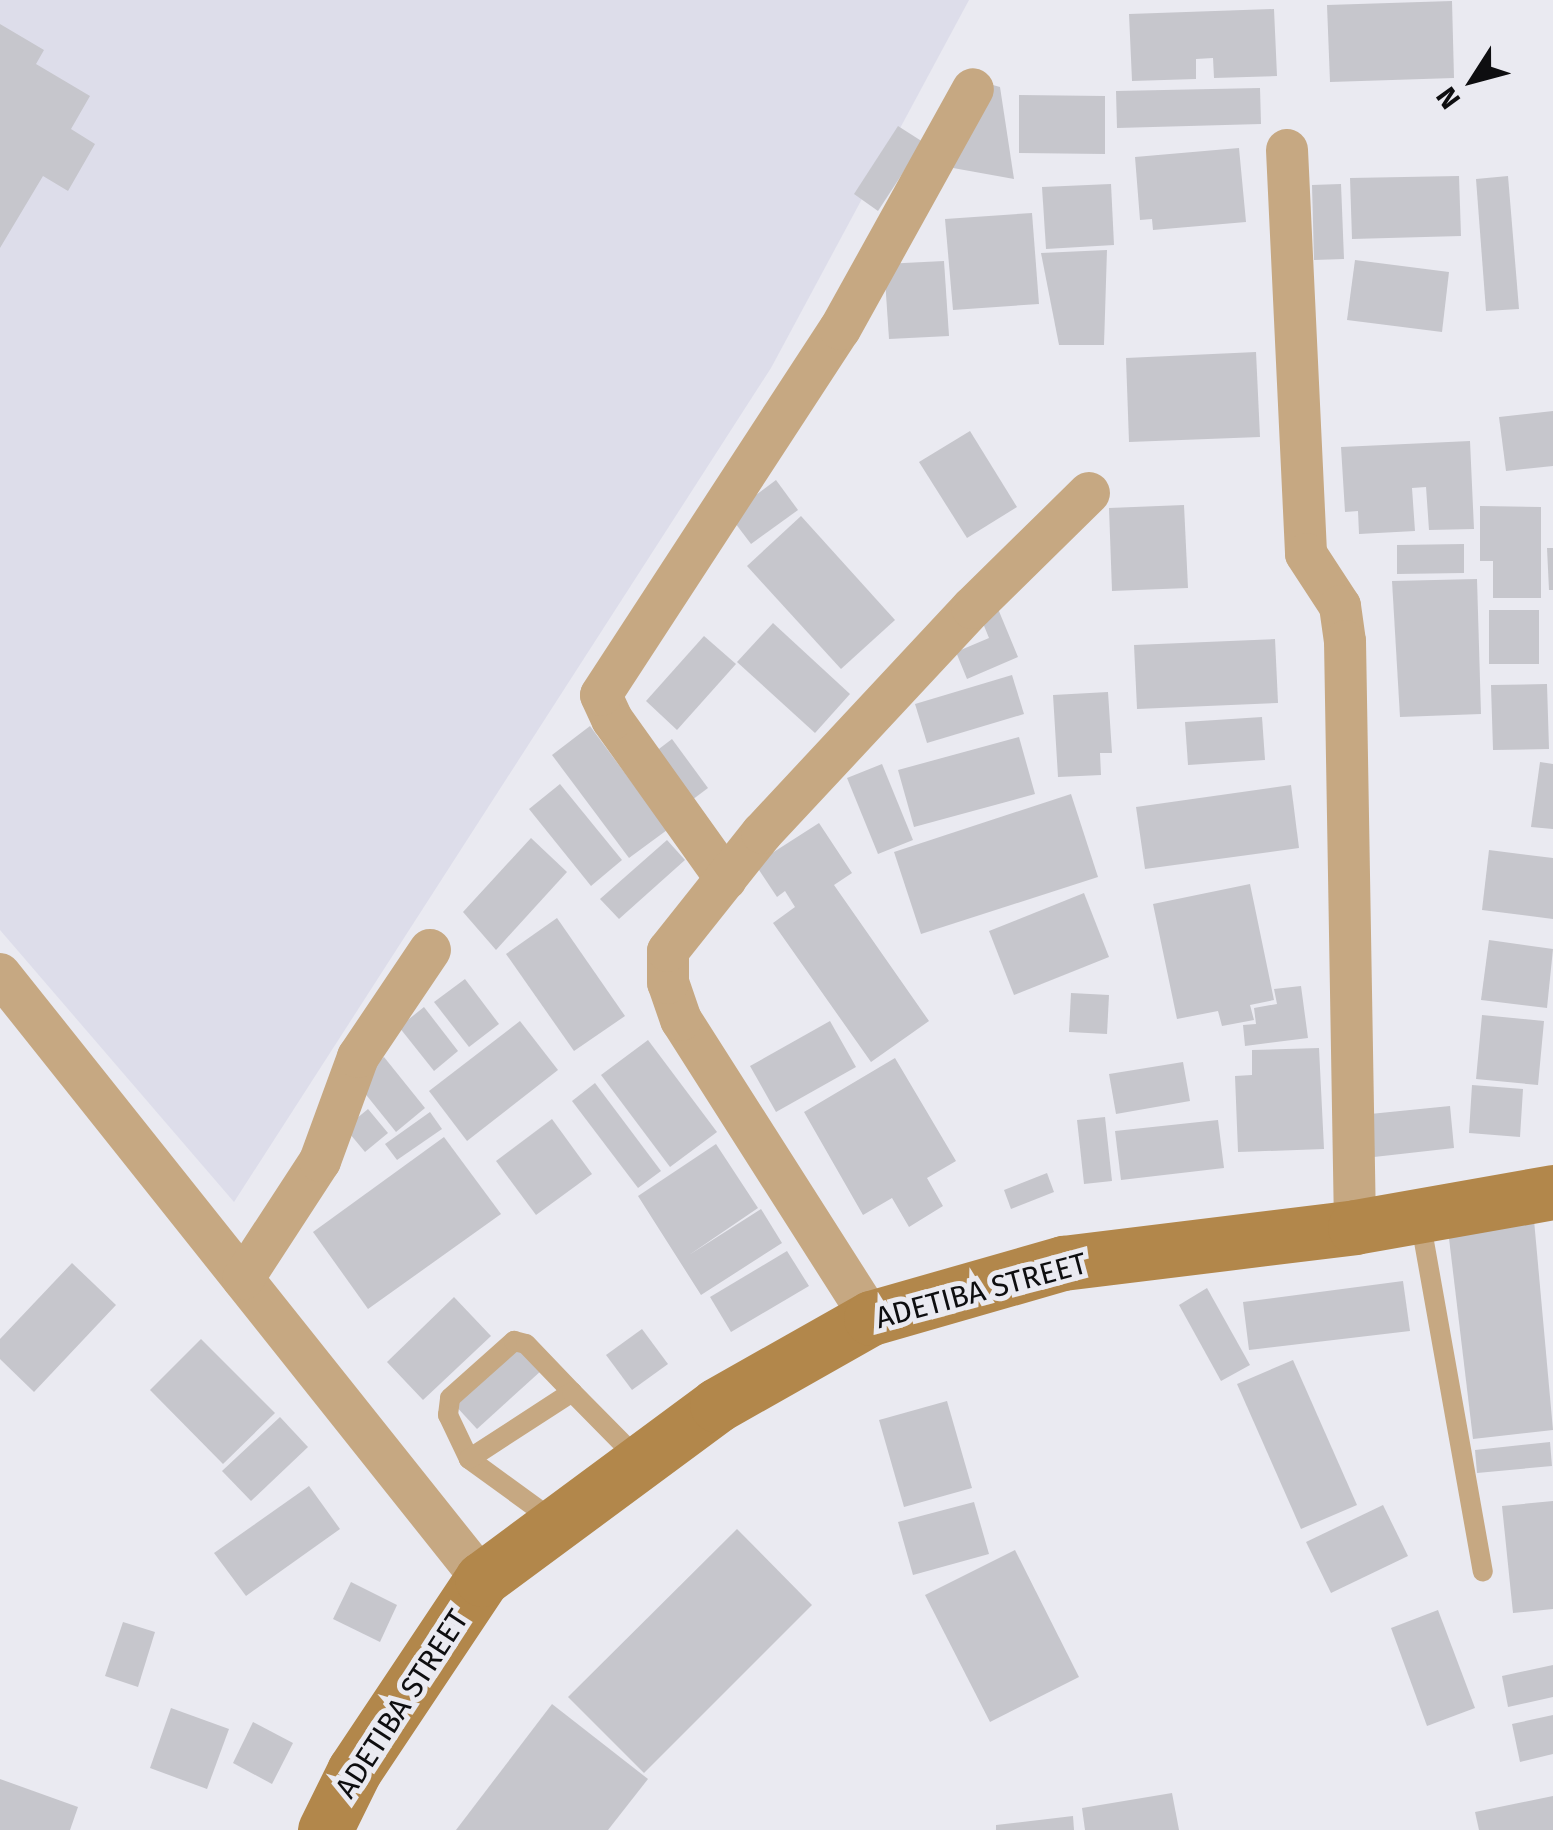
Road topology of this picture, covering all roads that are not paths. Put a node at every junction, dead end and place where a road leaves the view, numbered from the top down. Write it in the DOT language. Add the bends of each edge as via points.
graph roads {
  1 [pos="973,89"];
  2 [pos="1287,150"];
  3 [pos="1089,493"];
  4 [pos="726,879"];
  5 [pos="430,950"];
  6 [pos="0,974"];
  7 [pos="1553,1192"];
  8 [pos="1420,1218"];
  9 [pos="1355,1227"];
  10 [pos="242,1279"];
  11 [pos="871,1318"];
  12 [pos="572,1392"];
  13 [pos="470,1459"];
  14 [pos="641,1461"];
  15 [pos="558,1524"];
  16 [pos="1483,1571"];
  17 [pos="482,1579"];
  18 [pos="324,1830"];
  1 -- 4 [label="street" via="840,329 602,696 612,720"];
  2 -- 9 [label="street" via="1306,554 1340,606 1345,640"];
  3 -- 4 [label="street" via="972,608"];
  4 -- 11 [label="street" via="668,951 668,982 681,1020"];
  5 -- 10 [label="street" via="358,1057 320,1160"];
  6 -- 10 [label="street"];
  7 -- 8 [label="street, ADETIBA STREET"];
  8 -- 9 [label="street, ADETIBA STREET"];
  8 -- 16 [label="lane"];
  9 -- 11 [label="street, ADETIBA STREET" via="1063,1263"];
  10 -- 17 [label="street"];
  11 -- 14 [label="street, ADETIBA STREET" via="717,1405"];
  12 -- 13 [label="lane"];
  12 -- 13 [label="lane" via="526,1344 502,1348 450,1398 448,1415"];
  12 -- 14 [label="lane"];
  13 -- 15 [label="lane"];
  14 -- 15 [label="street, ADETIBA STREET"];
  15 -- 17 [label="street, ADETIBA STREET"];
  17 -- 18 [label="street, ADETIBA STREET" via="354,1771"];
}
